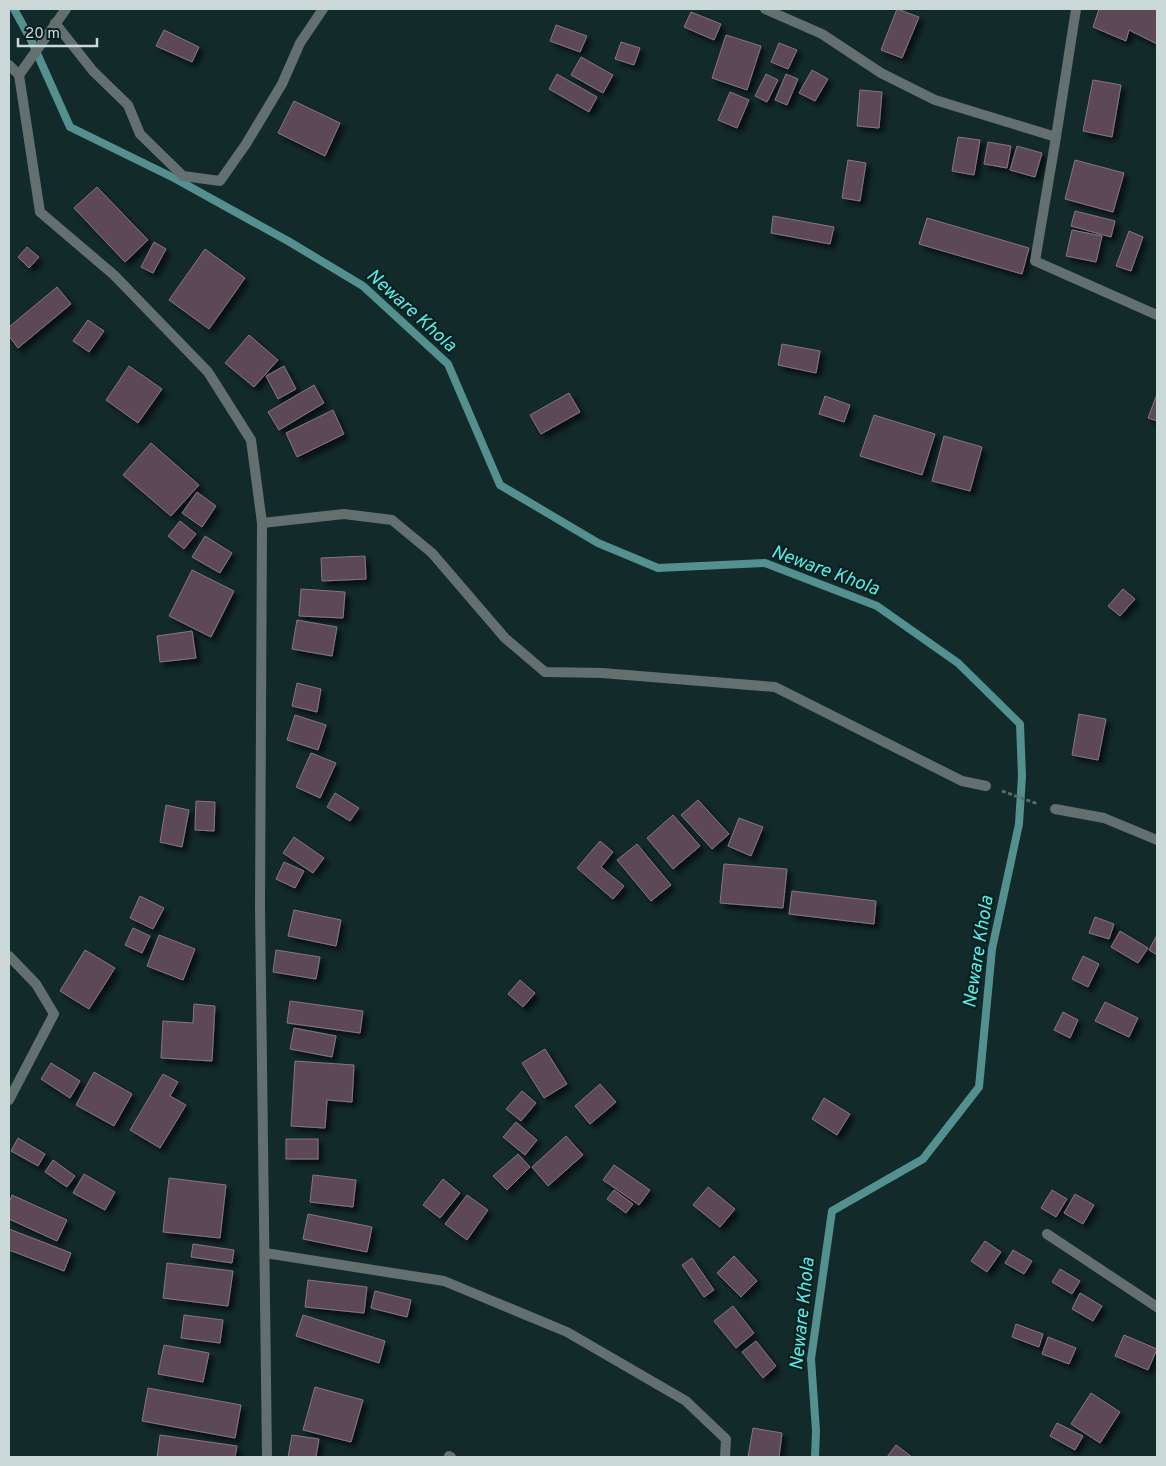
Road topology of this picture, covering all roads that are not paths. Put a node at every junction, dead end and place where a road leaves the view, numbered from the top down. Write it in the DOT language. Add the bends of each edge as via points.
graph roads {
  1 [pos="66,9"];
  2 [pos="323,9"];
  3 [pos="765,9"];
  4 [pos="1076,9"];
  5 [pos="55,23"];
  6 [pos="9,64"];
  7 [pos="20,75"];
  8 [pos="1056,137"];
  9 [pos="1157,315"];
  10 [pos="262,523"];
  11 [pos="986,786"];
  12 [pos="1056,809"];
  13 [pos="1157,840"];
  14 [pos="9,956"];
  15 [pos="9,1100"];
  16 [pos="1047,1234"];
  17 [pos="265,1253"];
  18 [pos="1157,1306"];
  19 [pos="267,1457"];
  20 [pos="726,1457"];
  1 -- 5 [label="street"];
  2 -- 5 [label="street" via="300,42 282,84 220,181 183,176 140,134 128,105 93,72"];
  3 -- 8 [label="street" via="822,34 881,73 935,100"];
  4 -- 8 [label="street"];
  5 -- 7 [label="street"];
  6 -- 7 [label="street"];
  7 -- 10 [label="street" via="40,212 114,275 208,372 251,440"];
  8 -- 9 [label="street" via="1034,261"];
  10 -- 11 [label="street" via="344,514 392,520 432,553 505,638 545,672 602,673 775,687 962,781"];
  10 -- 17 [label="street" via="260,907"];
  12 -- 13 [label="street" via="1104,818"];
  14 -- 15 [label="street" via="36,984 54,1014"];
  16 -- 18 [label="street"];
  17 -- 19 [label="street"];
  17 -- 20 [label="street" via="444,1280 567,1332 686,1402 726,1439"];
}
